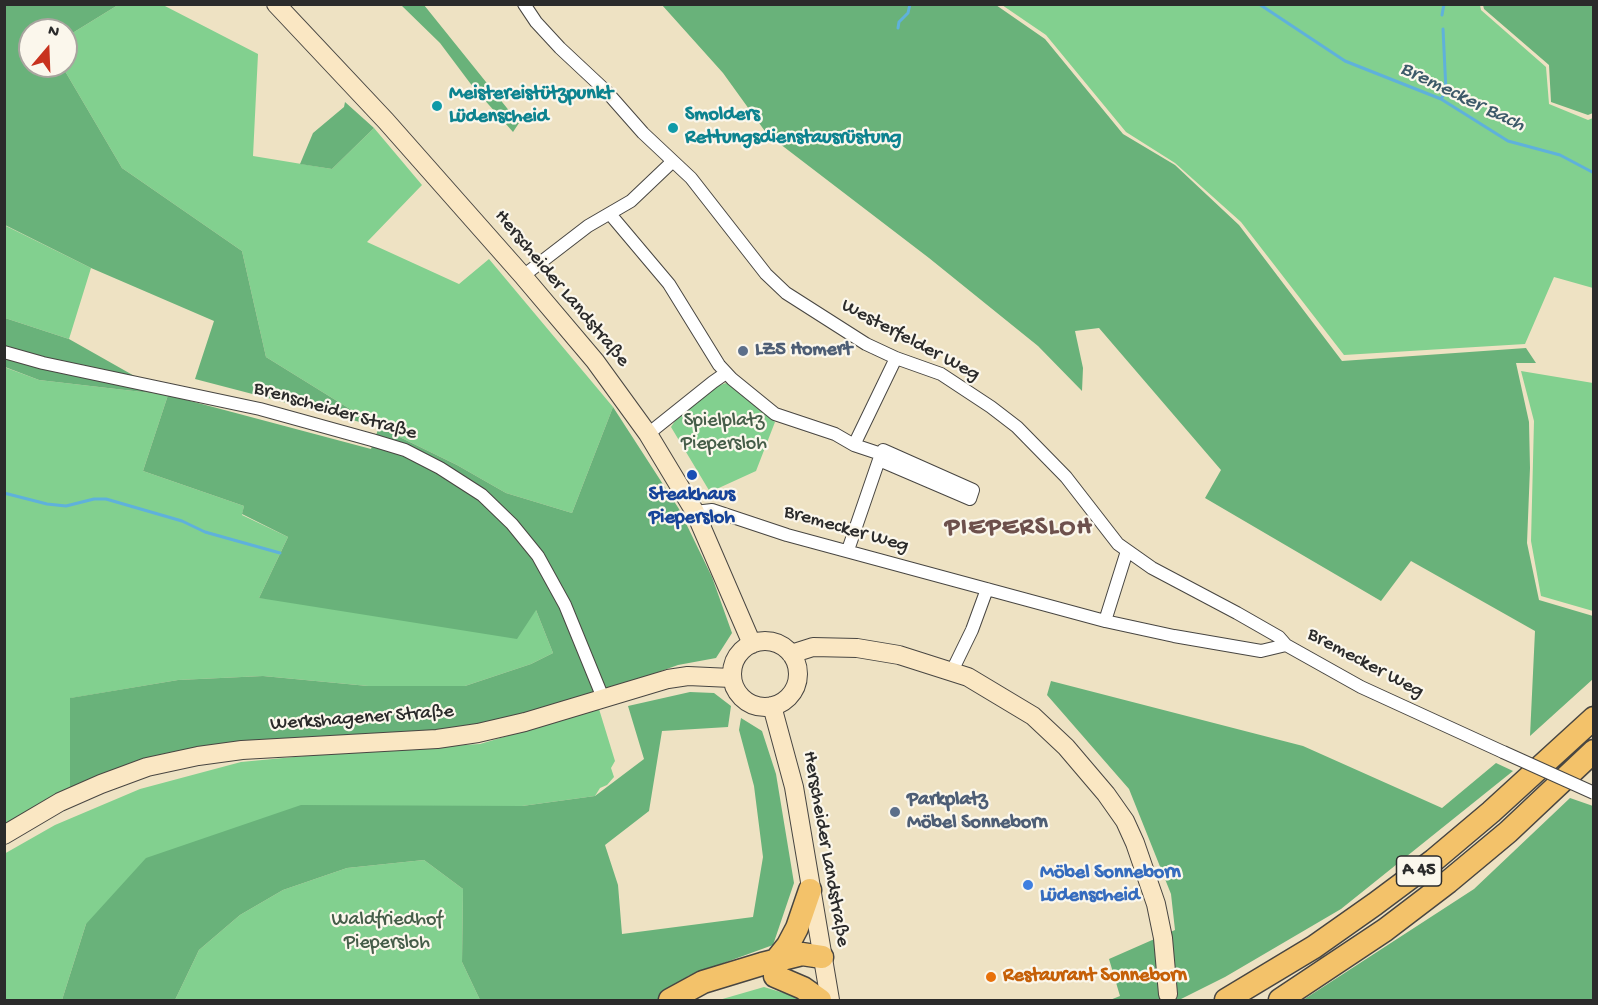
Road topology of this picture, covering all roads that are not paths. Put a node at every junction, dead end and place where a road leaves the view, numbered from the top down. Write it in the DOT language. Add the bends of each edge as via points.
graph roads {
  1 [pos="276,4"];
  2 [pos="524,4"];
  3 [pos="672,162"];
  4 [pos="610,214"];
  5 [pos="523,276"];
  6 [pos="4,352"];
  7 [pos="896,358"];
  8 [pos="726,373"];
  9 [pos="648,434"];
  10 [pos="854,445"];
  11 [pos="880,457"];
  12 [pos="695,512"];
  13 [pos="848,550"];
  14 [pos="1128,551"];
  15 [pos="987,590"];
  16 [pos="1105,621"];
  17 [pos="752,644"];
  18 [pos="1286,645"];
  19 [pos="791,654"];
  20 [pos="952,671"];
  21 [pos="731,678"];
  22 [pos="603,698"];
  23 [pos="772,706"];
  24 [pos="1593,718"];
  25 [pos="1593,751"];
  26 [pos="1593,793"];
  27 [pos="4,835"];
  28 [pos="810,890"];
  29 [pos="822,957"];
  30 [pos="776,968"];
  31 [pos="1167,994"];
  32 [pos="670,1000"];
  33 [pos="688,1000"];
  34 [pos="820,1000"];
  35 [pos="830,1000"];
  36 [pos="1226,1000"];
  37 [pos="1280,1000"];
  1 -- 5 [label="main road, Herscheider Landstraße"];
  2 -- 3 [label="street, Westerfelder Weg" via="549,36"];
  3 -- 4 [label="street" via="631,201"];
  3 -- 7 [label="street, Westerfelder Weg" via="691,178 786,293 866,344"];
  4 -- 5 [label="street"];
  4 -- 8 [label="street" via="669,284 700,338"];
  5 -- 9 [label="main road, Herscheider Landstraße" via="595,361"];
  6 -- 22 [label="street, Brenscheider Straße" via="280,415 405,450 440,468 498,510 538,556 565,605"];
  7 -- 10 [label="street"];
  7 -- 14 [label="street, Westerfelder Weg" via="948,378 1017,427 1066,477 1111,536"];
  8 -- 9 [label="street"];
  8 -- 10 [label="street" via="775,414 835,434"];
  9 -- 12 [label="main road, Herscheider Landstraße"];
  10 -- 11 [label="street"];
  11 -- 11 [label="street" via="883,450 973,490 970,499"];
  11 -- 13 [label="street"];
  12 -- 13 [label="street, Bremecker Weg" via="712,510"];
  12 -- 17 [label="main road, Herscheider Landstraße"];
  13 -- 15 [label="street, Bremecker Weg"];
  14 -- 16 [label="street"];
  14 -- 18 [label="street, Westerfelder Weg" via="1279,637"];
  15 -- 16 [label="street, Bremecker Weg"];
  15 -- 20 [label="street"];
  16 -- 18 [label="street, Bremecker Weg" via="1261,651"];
  17 -- 19 [label="main road" via="775,642"];
  17 -- 21 [label="main road" via="736,656"];
  18 -- 26 [label="street, Bremecker Weg, bridge" via="1361,687"];
  19 -- 20 [label="main road" via="813,647 857,648 899,655"];
  19 -- 23 [label="main road" via="798,669 795,687 786,700"];
  20 -- 31 [label="main road" via="1033,716 1066,747 1118,810 1135,843 1156,904"];
  21 -- 22 [label="main road, Werkshagener Straße" via="688,676"];
  21 -- 23 [label="main road" via="743,699 758,706"];
  22 -- 27 [label="main road, Werkshagener Straße" via="478,733 437,739 242,750 147,767 60,802"];
  23 -- 28 [label="main road, Herscheider Landstraße" via="794,787"];
  24 -- 36 [label="highway, A 45" via="1434,860 1314,947"];
  25 -- 37 [label="highway, A 45" via="1508,832 1448,882 1385,930"];
  28 -- 29 [label="main road, Herscheider Landstraße"];
  28 -- 30 [label="highway" via="797,928"];
  29 -- 30 [label="highway" via="802,954"];
  29 -- 35 [label="main road, Herscheider Landstraße"];
  30 -- 32 [label="highway" via="703,982"];
  30 -- 33 [label="highway"];
  30 -- 34 [label="highway"];
}
